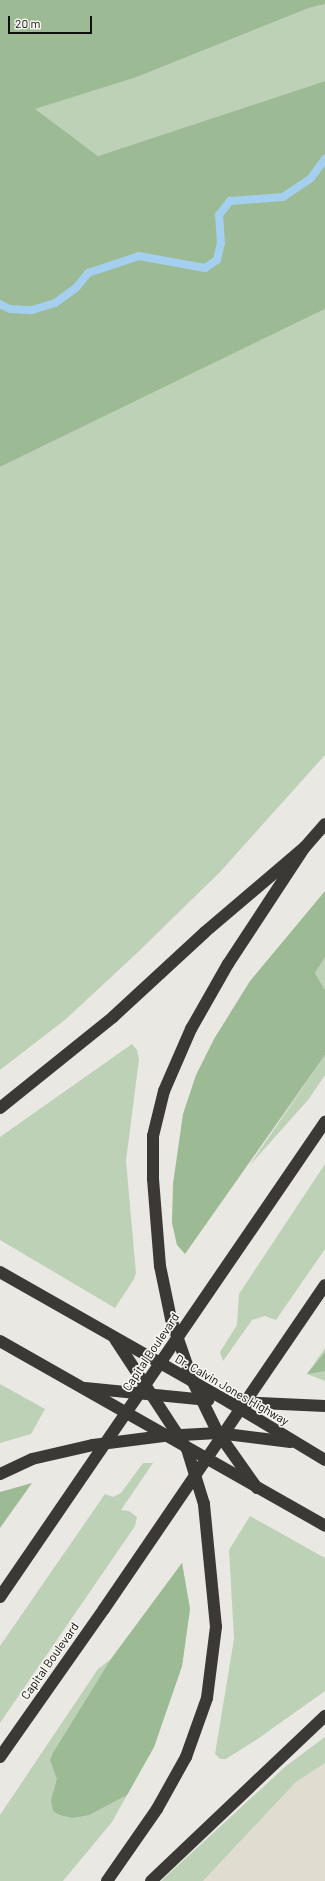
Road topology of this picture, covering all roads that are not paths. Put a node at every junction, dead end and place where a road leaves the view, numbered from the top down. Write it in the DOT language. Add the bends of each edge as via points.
graph roads {
  1 [pos="325,824"];
  2 [pos="305,847"];
  3 [pos="0,1108"];
  4 [pos="325,1122"];
  5 [pos="0,1272"];
  6 [pos="325,1285"];
  7 [pos="115,1339"];
  8 [pos="0,1341"];
  9 [pos="193,1382"];
  10 [pos="82,1388"];
  11 [pos="154,1394"];
  12 [pos="202,1399"];
  13 [pos="229,1402"];
  14 [pos="323,1407"];
  15 [pos="218,1433"];
  16 [pos="180,1434"];
  17 [pos="163,1436"];
  18 [pos="295,1443"];
  19 [pos="187,1449"];
  20 [pos="325,1460"];
  21 [pos="0,1474"];
  22 [pos="257,1488"];
  23 [pos="325,1526"];
  24 [pos="0,1597"];
  25 [pos="325,1716"];
  26 [pos="0,1756"];
  27 [pos="107,1881"];
  28 [pos="151,1881"];
  1 -- 2 [label="highway"];
  2 -- 3 [label="highway" via="205,932 113,1017"];
  2 -- 9 [label="highway" via="228,964 191,1029 164,1091 153,1136 153,1179 160,1266 171,1319"];
  4 -- 24 [label="highway, Capital Boulevard"];
  5 -- 7 [label="highway, Dr. Calvin Jones Highway"];
  6 -- 26 [label="highway, Capital Boulevard" via="104,1609"];
  7 -- 9 [label="highway, Dr. Calvin Jones Highway"];
  7 -- 11 [label="highway"];
  8 -- 10 [label="highway"];
  9 -- 12 [label="highway"];
  9 -- 13 [label="highway, Dr. Calvin Jones Highway"];
  10 -- 11 [label="highway"];
  10 -- 17 [label="highway"];
  11 -- 12 [label="highway"];
  11 -- 16 [label="highway"];
  12 -- 13 [label="highway"];
  12 -- 15 [label="highway"];
  13 -- 14 [label="highway"];
  13 -- 18 [label="highway, Dr. Calvin Jones Highway"];
  15 -- 16 [label="highway"];
  15 -- 18 [label="highway"];
  15 -- 22 [label="highway"];
  16 -- 17 [label="highway"];
  16 -- 19 [label="highway"];
  17 -- 19 [label="highway"];
  17 -- 21 [label="highway" via="92,1445 32,1459"];
  18 -- 20 [label="highway, Dr. Calvin Jones Highway"];
  19 -- 22 [label="highway"];
  19 -- 27 [label="highway" via="204,1504 216,1627 207,1698 186,1757 157,1809"];
  22 -- 23 [label="highway"];
  25 -- 28 [label="highway"];
}
